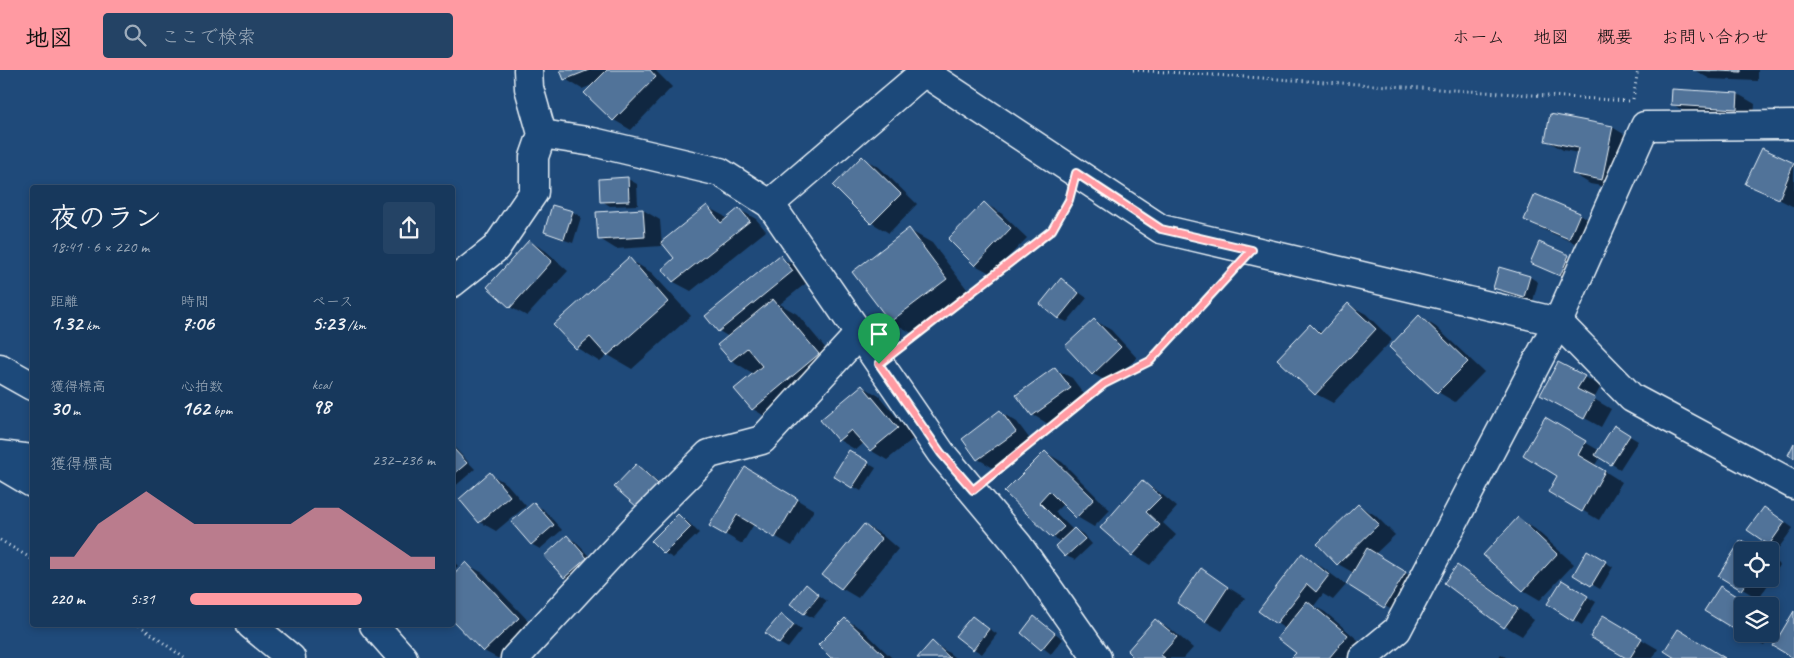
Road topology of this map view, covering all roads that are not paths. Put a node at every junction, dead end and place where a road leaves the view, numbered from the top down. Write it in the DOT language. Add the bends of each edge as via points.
graph roads {
  1 [pos="528,70"];
  2 [pos="1794,125"];
  3 [pos="542,134"];
  4 [pos="770,204"];
  5 [pos="455,281"];
  6 [pos="1558,322"];
  7 [pos="859,334"];
  8 [pos="0,368"];
  9 [pos="30,385"];
  10 [pos="0,455"];
  11 [pos="30,459"];
  12 [pos="0,464"];
  13 [pos="30,482"];
  14 [pos="1794,485"];
  15 [pos="253,627"];
  16 [pos="376,627"];
  17 [pos="405,656"];
  18 [pos="1092,656"];
  19 [pos="291,658"];
  20 [pos="515,658"];
  21 [pos="1363,658"];
  1 -- 3 [label="street" via="529,88"];
  2 -- 6 [label="street" via="1645,126"];
  3 -- 4 [label="street" via="593,142 720,172"];
  3 -- 5 [label="street" via="534,157 534,192 496,248"];
  4 -- 6 [label="street" via="924,72 1161,229"];
  4 -- 7 [label="street"];
  6 -- 14 [label="street" via="1632,398"];
  6 -- 21 [label="street" via="1397,630"];
  7 -- 18 [label="street" via="941,453 1018,545"];
  7 -- 20 [label="street" via="762,440 709,454"];
  8 -- 9 [label="street"];
  10 -- 11 [label="street"];
  12 -- 13 [label="street"];
  15 -- 19 [label="street"];
  16 -- 17 [label="street"];
}
